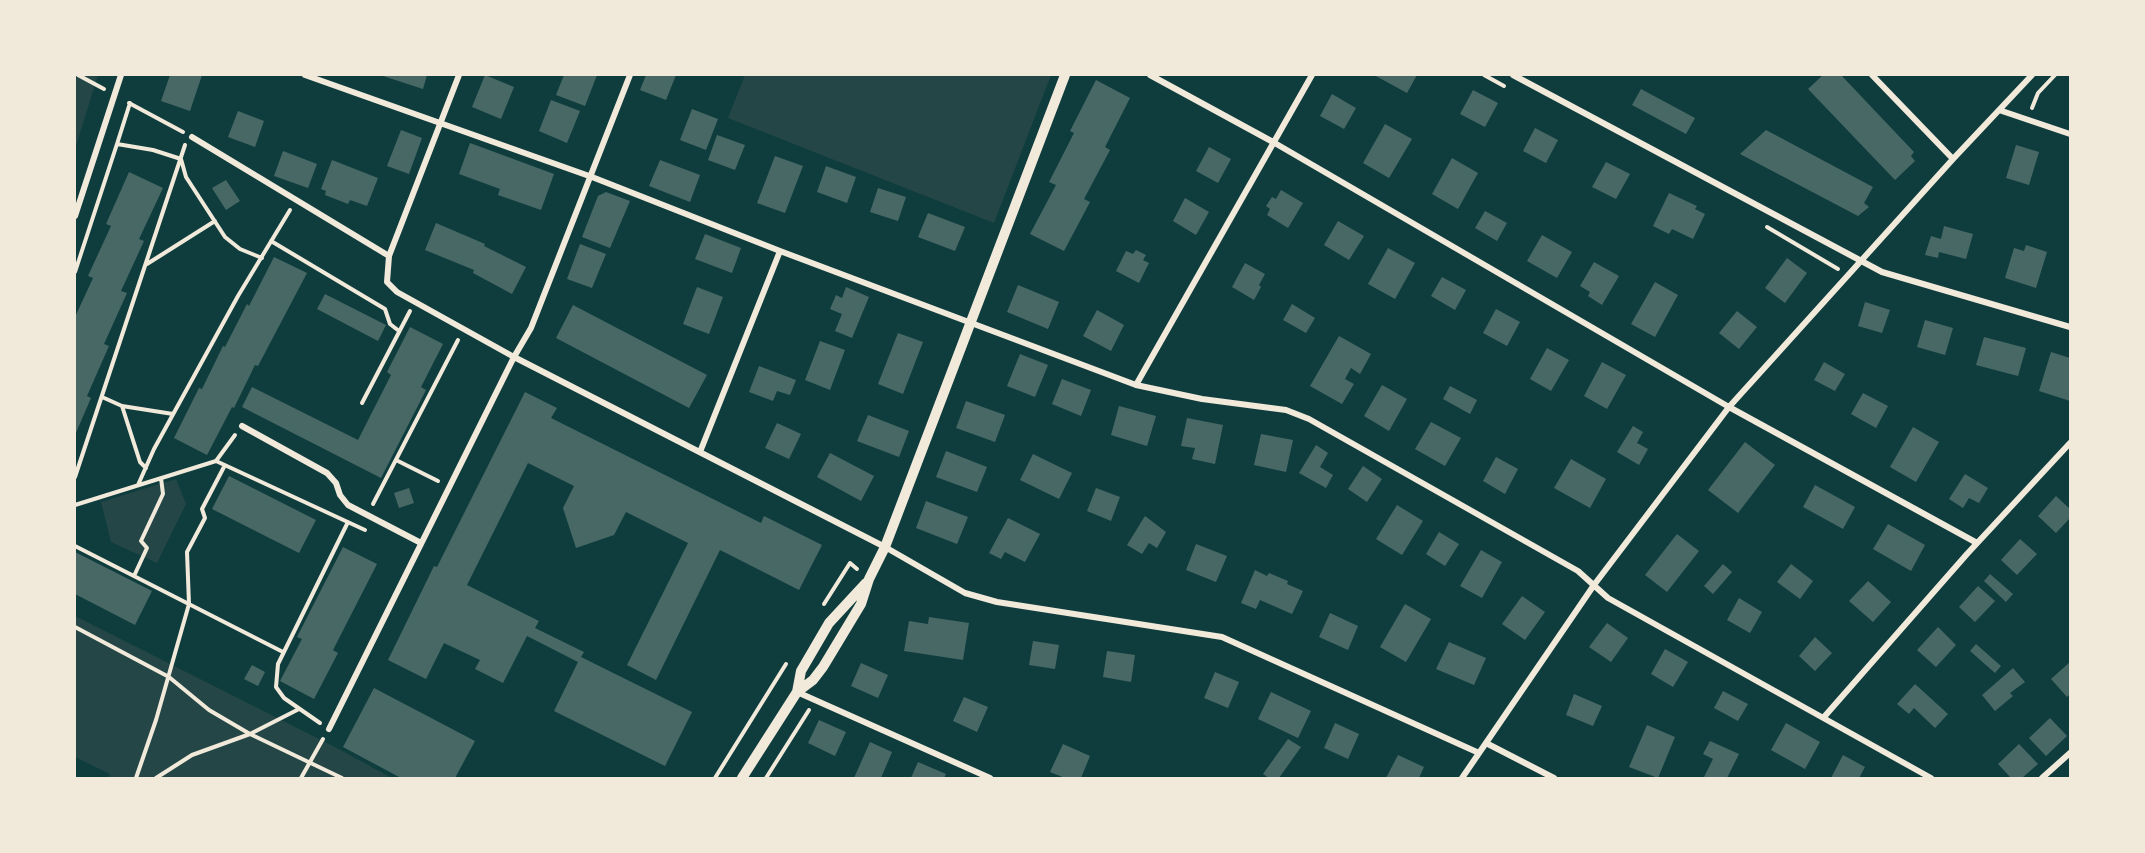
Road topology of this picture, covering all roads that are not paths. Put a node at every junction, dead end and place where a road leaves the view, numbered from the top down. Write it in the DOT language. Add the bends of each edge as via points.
graph roads {
  1 [pos="121,75"];
  2 [pos="305,75"];
  3 [pos="459,75"];
  4 [pos="630,75"];
  5 [pos="1065,75"];
  6 [pos="1150,75"];
  7 [pos="1312,75"];
  8 [pos="1514,75"];
  9 [pos="1872,75"];
  10 [pos="2032,75"];
  11 [pos="1999,110"];
  12 [pos="441,123"];
  13 [pos="2070,134"];
  14 [pos="190,137"];
  15 [pos="1273,142"];
  16 [pos="1953,159"];
  17 [pos="592,177"];
  18 [pos="75,216"];
  19 [pos="780,251"];
  20 [pos="388,256"];
  21 [pos="1862,260"];
  22 [pos="970,322"];
  23 [pos="2070,327"];
  24 [pos="514,357"];
  25 [pos="1136,385"];
  26 [pos="1729,407"];
  27 [pos="242,426"];
  28 [pos="2070,443"];
  29 [pos="700,452"];
  30 [pos="421,543"];
  31 [pos="1977,543"];
  32 [pos="885,547"];
  33 [pos="869,579"];
  34 [pos="1594,585"];
  35 [pos="796,692"];
  36 [pos="1824,717"];
  37 [pos="329,729"];
  38 [pos="1486,743"];
  39 [pos="1479,753"];
  40 [pos="2070,753"];
  41 [pos="742,778"];
  42 [pos="990,778"];
  43 [pos="1462,778"];
  44 [pos="1554,778"];
  45 [pos="1931,778"];
  46 [pos="2042,778"];
  1 -- 18 [label="street"];
  2 -- 12 [label="street"];
  3 -- 12 [label="street"];
  4 -- 17 [label="street"];
  5 -- 22 [label="street"];
  6 -- 15 [label="street"];
  7 -- 15 [label="street"];
  8 -- 21 [label="street"];
  9 -- 16 [label="street"];
  10 -- 11 [label="street"];
  11 -- 13 [label="street"];
  11 -- 16 [label="street"];
  12 -- 17 [label="street"];
  12 -- 20 [label="street"];
  14 -- 20 [label="street"];
  15 -- 25 [label="street"];
  15 -- 26 [label="street"];
  16 -- 21 [label="street"];
  17 -- 19 [label="street"];
  17 -- 24 [label="street" via="531,328"];
  19 -- 22 [label="street"];
  19 -- 29 [label="street"];
  20 -- 24 [label="street" via="387,282 397,292"];
  21 -- 23 [label="street" via="1882,272"];
  21 -- 26 [label="street"];
  22 -- 25 [label="street"];
  22 -- 32 [label="street"];
  24 -- 29 [label="street"];
  24 -- 30 [label="street"];
  25 -- 34 [label="street" via="1286,410 1309,419 1578,571"];
  26 -- 31 [label="street"];
  26 -- 34 [label="street"];
  27 -- 30 [label="street" via="327,472 348,505"];
  28 -- 31 [label="street"];
  29 -- 32 [label="street"];
  30 -- 37 [label="street"];
  31 -- 36 [label="street"];
  32 -- 33 [label="street"];
  32 -- 39 [label="street" via="965,593 997,602 1222,637"];
  33 -- 35 [label="street" via="829,623 801,670"];
  33 -- 35 [label="street" via="843,637 813,680"];
  34 -- 36 [label="street" via="1608,597"];
  34 -- 38 [label="street"];
  35 -- 41 [label="street"];
  35 -- 42 [label="street"];
  36 -- 45 [label="street"];
  38 -- 39 [label="street"];
  38 -- 44 [label="street"];
  39 -- 43 [label="street"];
  40 -- 46 [label="street"];
}
